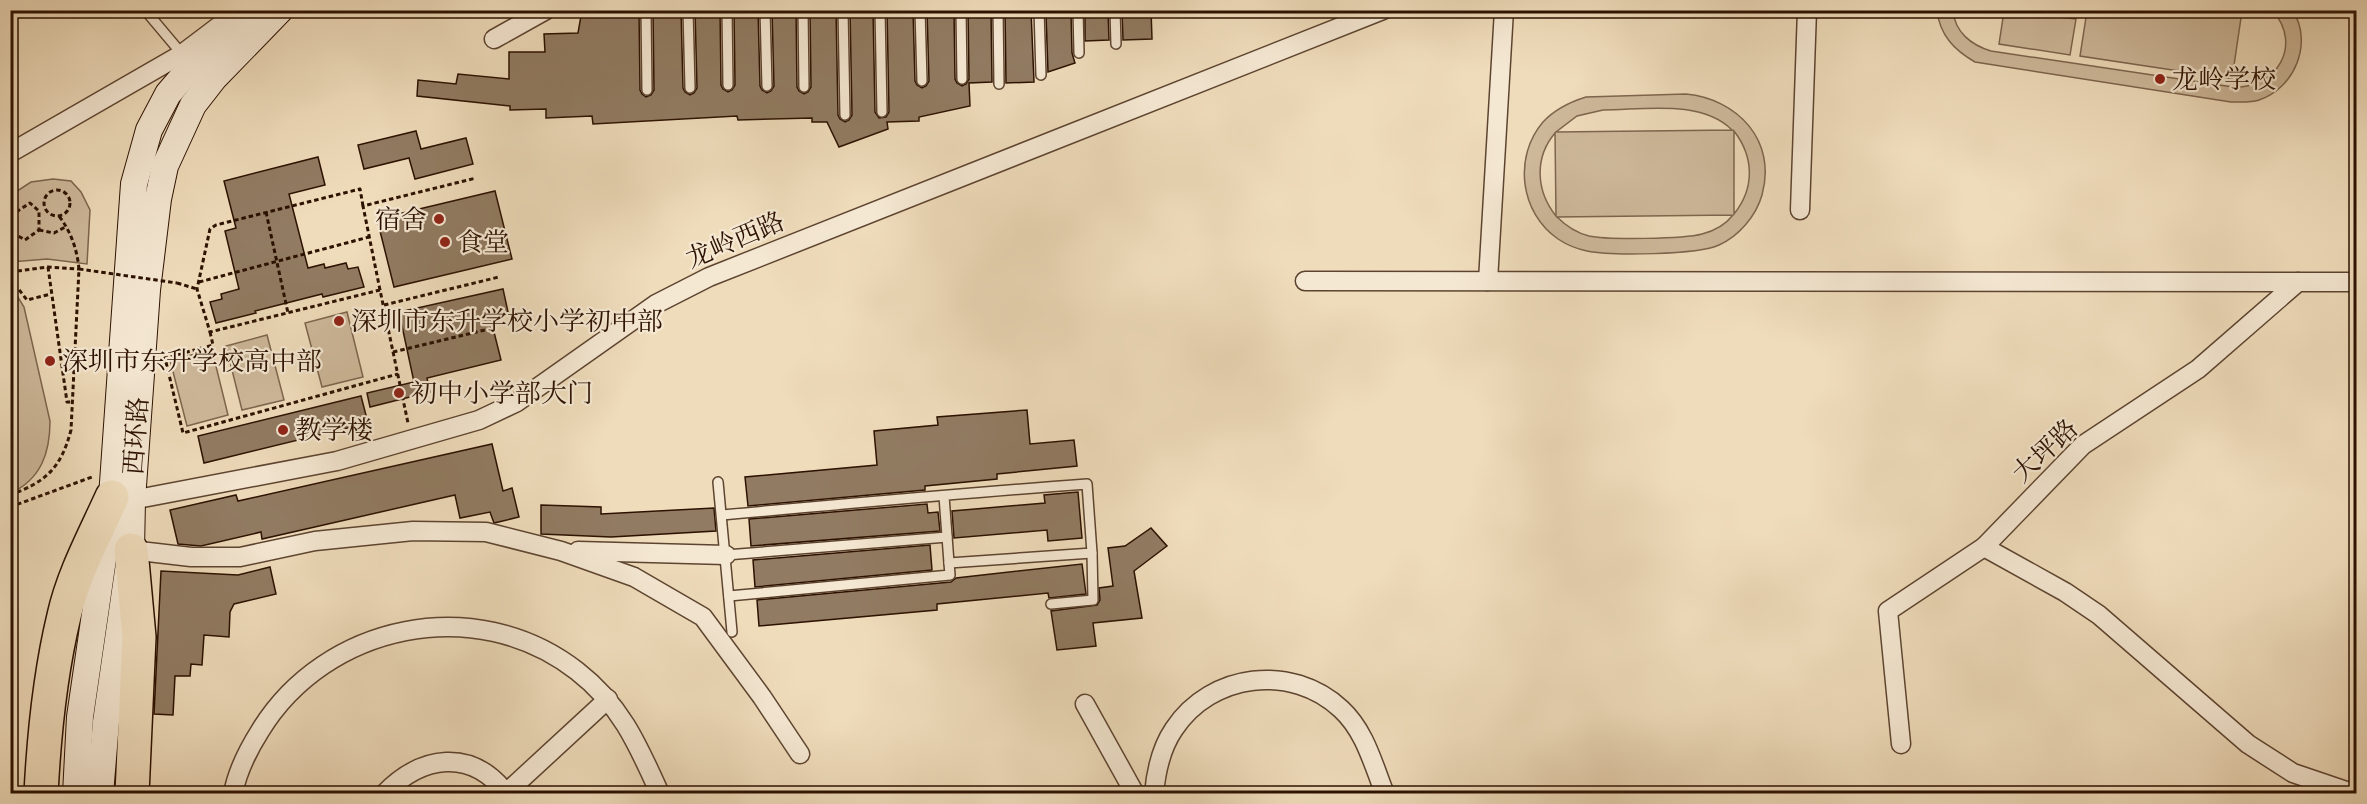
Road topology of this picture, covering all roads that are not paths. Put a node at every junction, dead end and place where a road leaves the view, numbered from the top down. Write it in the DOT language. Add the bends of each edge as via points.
graph roads {
  1 [pos="145,10"];
  2 [pos="240,10"];
  3 [pos="249,10"];
  4 [pos="280,10"];
  5 [pos="546,10"];
  6 [pos="646,10"];
  7 [pos="688,10"];
  8 [pos="726,10"];
  9 [pos="765,10"];
  10 [pos="803,10"];
  11 [pos="843,10"];
  12 [pos="880,10"];
  13 [pos="920,10"];
  14 [pos="960,10"];
  15 [pos="998,10"];
  16 [pos="1039,10"];
  17 [pos="1078,10"];
  18 [pos="1115,10"];
  19 [pos="1383,10"];
  20 [pos="1504,10"];
  21 [pos="1807,10"];
  22 [pos="494,39"];
  23 [pos="1116,44"];
  24 [pos="1079,53"];
  25 [pos="182,54"];
  26 [pos="1041,75"];
  27 [pos="962,79"];
  28 [pos="922,81"];
  29 [pos="999,84"];
  30 [pos="728,85"];
  31 [pos="767,86"];
  32 [pos="804,87"];
  33 [pos="690,88"];
  34 [pos="647,90"];
  35 [pos="882,112"];
  36 [pos="845,115"];
  37 [pos="10,153"];
  38 [pos="1800,210"];
  39 [pos="1305,280"];
  40 [pos="1488,281"];
  41 [pos="2298,282"];
  42 [pos="2356,282"];
  43 [pos="718,482"];
  44 [pos="112,491"];
  45 [pos="944,496"];
  46 [pos="722,515"];
  47 [pos="947,537"];
  48 [pos="1984,547"];
  49 [pos="131,550"];
  50 [pos="561,551"];
  51 [pos="1092,553"];
  52 [pos="726,555"];
  53 [pos="949,563"];
  54 [pos="729,596"];
  55 [pos="1052,604"];
  56 [pos="732,632"];
  57 [pos="608,699"];
  58 [pos="1085,704"];
  59 [pos="1900,744"];
  60 [pos="800,754"];
  61 [pos="505,793"];
  62 [pos="41,794"];
  63 [pos="76,794"];
  64 [pos="100,794"];
  65 [pos="132,794"];
  66 [pos="233,794"];
  67 [pos="384,794"];
  68 [pos="660,794"];
  69 [pos="1134,794"];
  70 [pos="1154,794"];
  71 [pos="1385,794"];
  72 [pos="2355,794"];
  1 -- 25 [label="lane"];
  2 -- 25 [label="street"];
  3 -- 44 [label="main road, 西环路" via="174,87 149,129 134,184"];
  4 -- 44 [label="main road, 西环路" via="193,105 165,166"];
  5 -- 22 [label="street"];
  6 -- 34 [label="lane"];
  7 -- 33 [label="lane"];
  8 -- 30 [label="lane"];
  9 -- 31 [label="lane"];
  10 -- 32 [label="lane"];
  11 -- 36 [label="lane"];
  12 -- 35 [label="lane"];
  13 -- 28 [label="lane"];
  14 -- 27 [label="lane"];
  15 -- 29 [label="lane"];
  16 -- 26 [label="lane"];
  17 -- 24 [label="lane"];
  18 -- 23 [label="lane"];
  19 -- 44 [label="street, 龙岭西路" via="709,277 656,304 517,402 479,420 337,461"];
  20 -- 40 [label="street"];
  21 -- 38 [label="street"];
  25 -- 37 [label="street"];
  39 -- 40 [label="street"];
  40 -- 41 [label="street"];
  41 -- 42 [label="street"];
  41 -- 48 [label="street, 大坪路" via="2198,369 2083,445"];
  43 -- 46 [label="lane"];
  44 -- 49 [label="main road, 西环路"];
  44 -- 62 [label="highway" via="64,614 44,746"];
  44 -- 63 [label="main road, 西环路" via="80,717"];
  45 -- 46 [label="lane"];
  45 -- 47 [label="lane"];
  45 -- 51 [label="lane" via="1087,484"];
  46 -- 52 [label="lane"];
  47 -- 52 [label="lane"];
  47 -- 53 [label="lane"];
  48 -- 59 [label="street, 大坪路" via="1888,611"];
  48 -- 72 [label="street" via="2099,615 2248,744 2293,773"];
  49 -- 50 [label="street" via="191,557 240,557 315,541 413,531 486,532"];
  49 -- 64 [label="main road, 西环路" via="106,722"];
  49 -- 65 [label="highway" via="139,638"];
  50 -- 52 [label="street"];
  50 -- 60 [label="street" via="634,577 703,617"];
  51 -- 53 [label="lane"];
  51 -- 55 [label="lane" via="1093,600"];
  52 -- 54 [label="lane"];
  53 -- 54 [label="lane" via="950,575"];
  54 -- 56 [label="lane"];
  57 -- 61 [label="street"];
  57 -- 66 [label="street" via="540,648 500,633 457,627 415,629 373,639 326,663 300,682 271,713 248,750"];
  57 -- 68 [label="street" via="633,734"];
  58 -- 69 [label="street"];
  61 -- 67 [label="street" via="479,769 445,761 405,775"];
  70 -- 71 [label="street" via="1166,744 1189,711 1222,688 1269,679 1315,691 1341,709 1361,734"];
}
